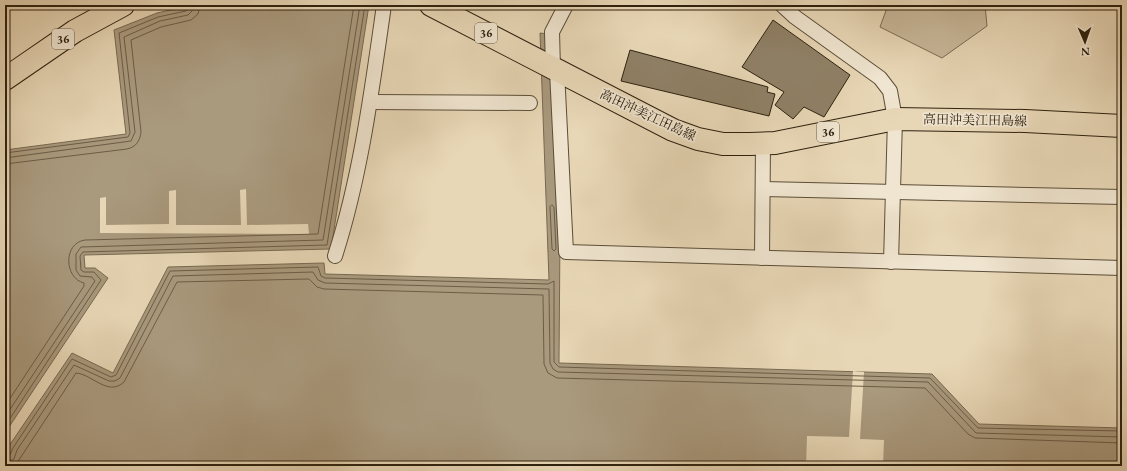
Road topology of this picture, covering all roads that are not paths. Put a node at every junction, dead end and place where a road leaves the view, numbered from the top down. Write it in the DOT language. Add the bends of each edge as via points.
graph roads {
  1 [pos="123,5"];
  2 [pos="384,5"];
  3 [pos="431,5"];
  4 [pos="566,5"];
  5 [pos="782,5"];
  6 [pos="99,11"];
  7 [pos="550,67"];
  8 [pos="5,79"];
  9 [pos="370,102"];
  10 [pos="530,103"];
  11 [pos="894,119"];
  12 [pos="1122,126"];
  13 [pos="763,144"];
  14 [pos="763,189"];
  15 [pos="892,192"];
  16 [pos="1122,197"];
  17 [pos="335,256"];
  18 [pos="762,258"];
  19 [pos="891,262"];
  20 [pos="1122,268"];
  1 -- 6 [label="main road, 36"];
  2 -- 9 [label="street"];
  3 -- 7 [label="main road, 高田沖美江田島線 / 36"];
  4 -- 7 [label="street" via="552,32"];
  5 -- 11 [label="street" via="880,78 890,91"];
  6 -- 8 [label="main road, 36" via="75,31"];
  7 -- 13 [label="main road, 高田沖美江田島線 / 36" via="673,130 723,144"];
  7 -- 18 [label="street" via="566,252"];
  9 -- 10 [label="street"];
  9 -- 17 [label="street" via="348,214"];
  11 -- 12 [label="main road, 高田沖美江田島線 / 36" via="1025,121"];
  11 -- 13 [label="main road, 高田沖美江田島線 / 36"];
  11 -- 15 [label="street"];
  13 -- 14 [label="street"];
  14 -- 15 [label="street"];
  14 -- 18 [label="street"];
  15 -- 16 [label="street"];
  15 -- 19 [label="street"];
  18 -- 19 [label="street"];
  19 -- 20 [label="street"];
}
